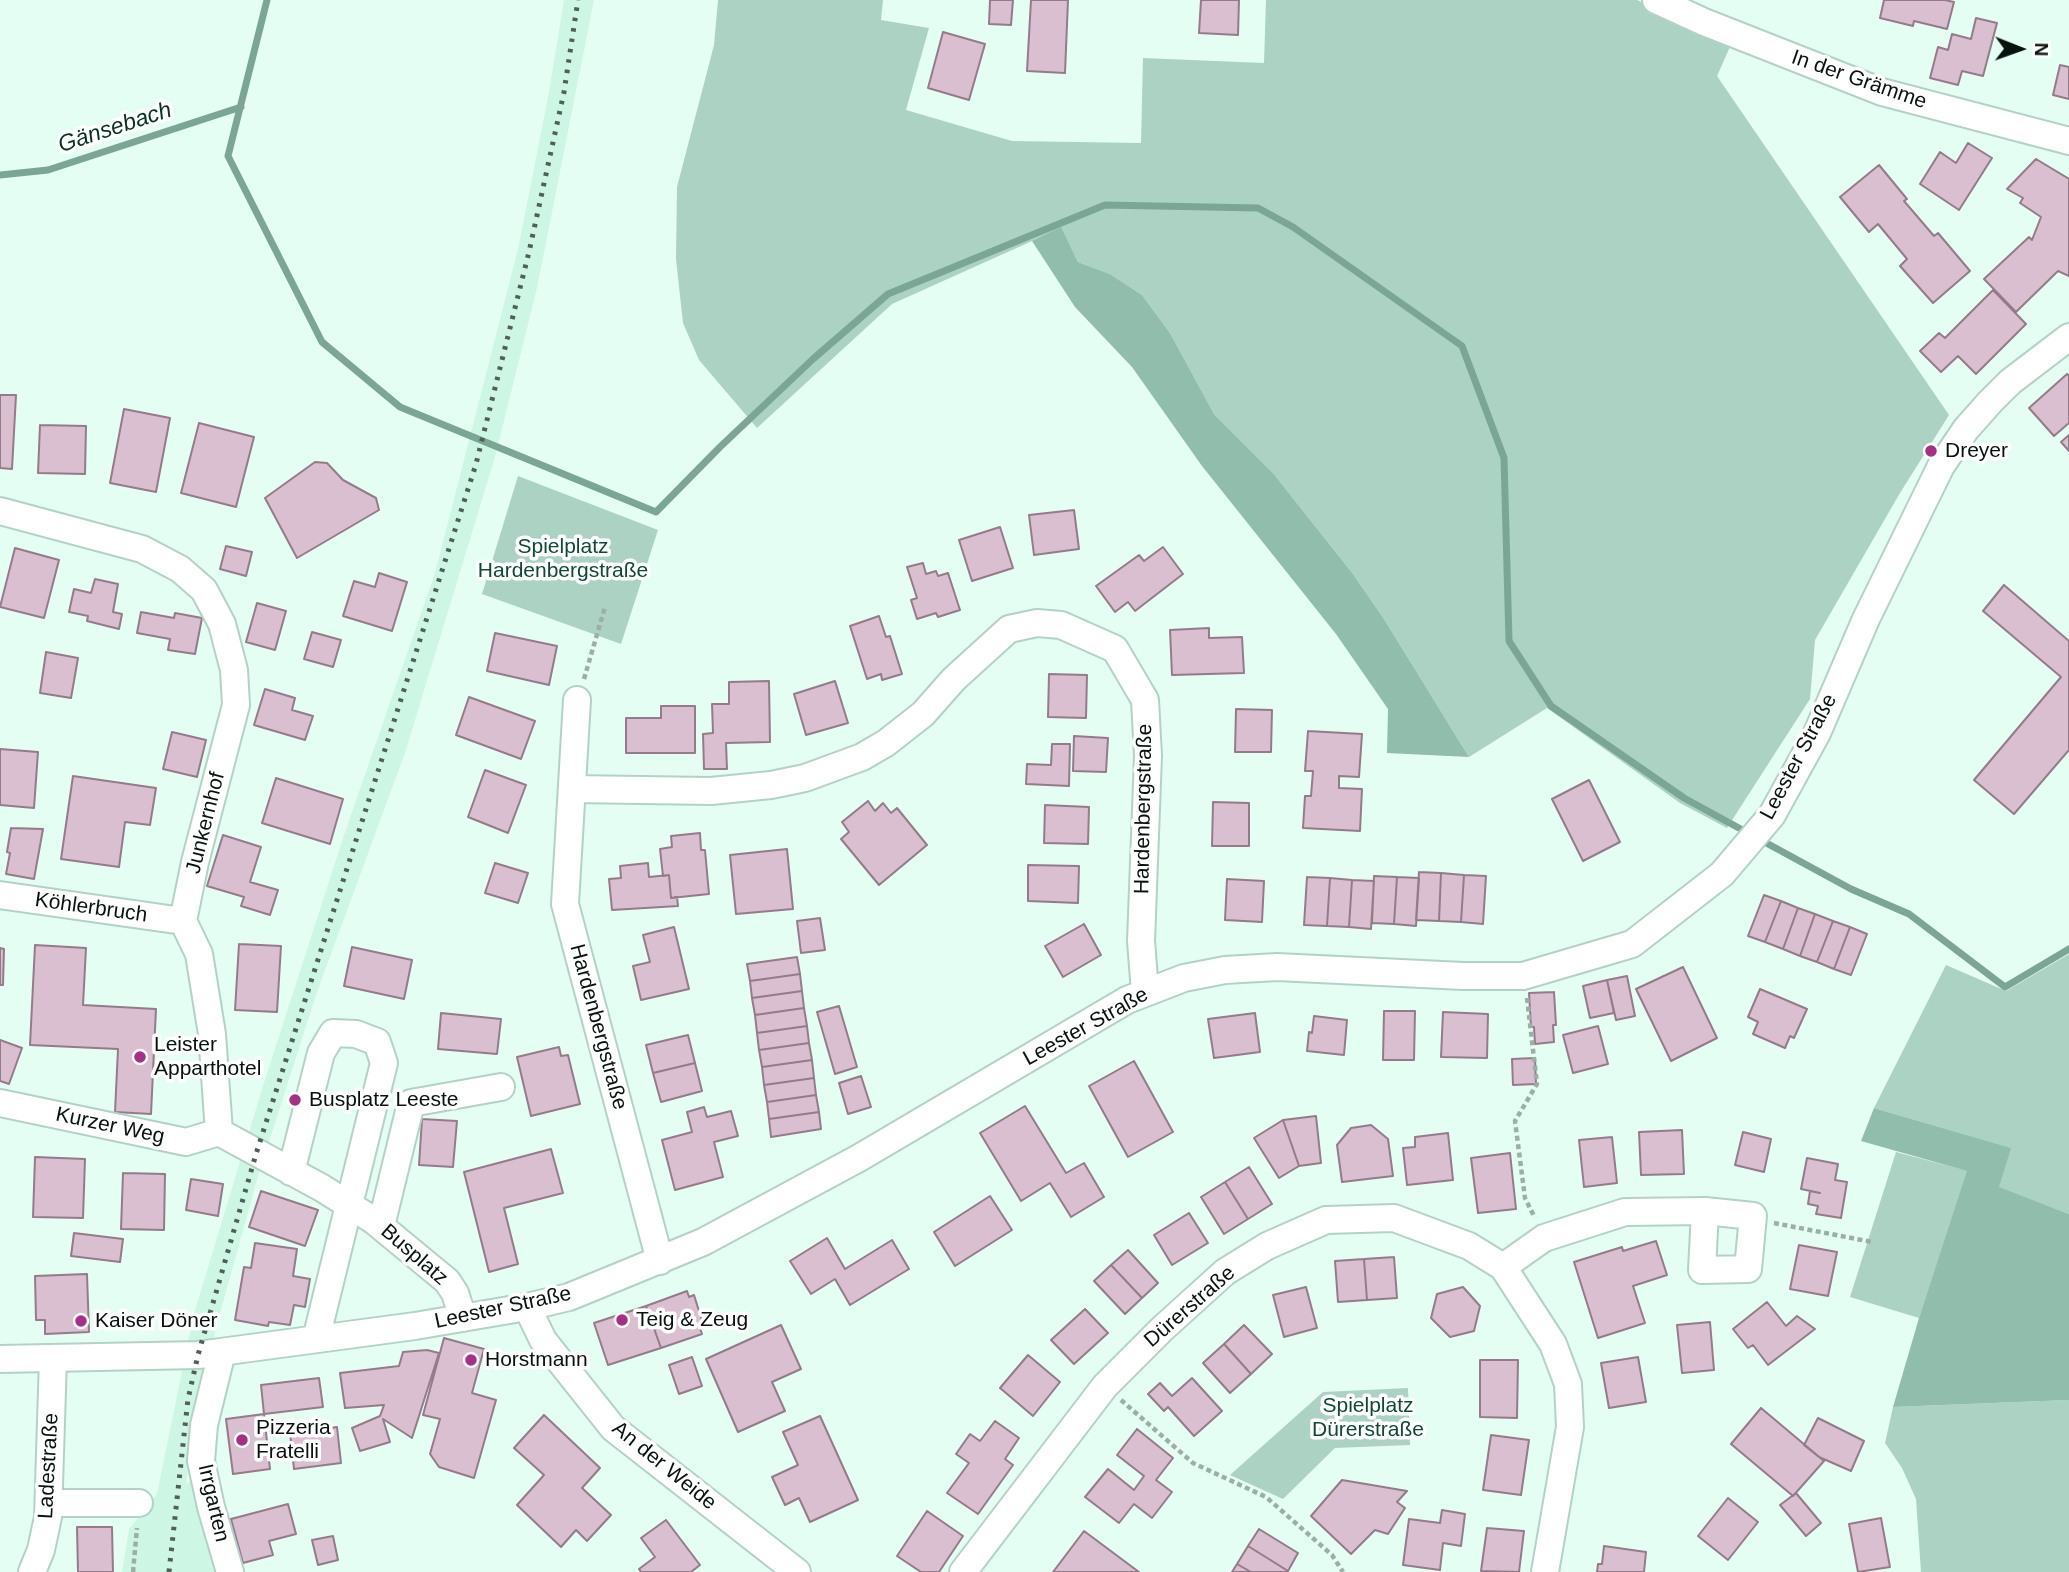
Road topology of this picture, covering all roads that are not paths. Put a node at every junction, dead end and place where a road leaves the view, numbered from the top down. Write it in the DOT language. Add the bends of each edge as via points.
graph roads {
  1 [pos="1656,0"];
  2 [pos="2069,141"];
  3 [pos="2069,337"];
  4 [pos="0,511"];
  5 [pos="577,700"];
  6 [pos="572,789"];
  7 [pos="0,895"];
  8 [pos="183,921"];
  9 [pos="1145,992"];
  10 [pos="501,1087"];
  11 [pos="0,1103"];
  12 [pos="219,1132"];
  13 [pos="291,1172"];
  14 [pos="349,1204"];
  15 [pos="1705,1211"];
  16 [pos="381,1226"];
  17 [pos="660,1261"];
  18 [pos="1503,1267"];
  19 [pos="527,1307"];
  20 [pos="463,1318"];
  21 [pos="316,1339"];
  22 [pos="222,1352"];
  23 [pos="0,1359"];
  24 [pos="53,1359"];
  25 [pos="49,1503"];
  26 [pos="139,1503"];
  27 [pos="32,1572"];
  28 [pos="230,1572"];
  29 [pos="797,1572"];
  30 [pos="963,1572"];
  31 [pos="1545,1572"];
  1 -- 2 [label="street, In der Grämme" via="1882,92"];
  3 -- 9 [label="street, Leester Straße" via="1990,402 1941,466 1866,619 1817,733 1772,815 1722,874 1632,944 1523,976 1277,967 1225,970"];
  4 -- 8 [label="street, Junkernhof" via="152,554 180,569 204,590 222,624 234,670 236,705"];
  5 -- 6 [label="street, Hardenbergstraße"];
  6 -- 9 [label="street, Hardenbergstraße" via="711,791 815,775 886,743 923,714 1009,629 1037,623 1061,625 1115,649 1144,700 1147,756 1141,941"];
  6 -- 17 [label="street, Hardenbergstraße" via="565,904"];
  7 -- 8 [label="street, Köhlerbruch"];
  8 -- 12 [label="street" via="199,954 212,1034"];
  9 -- 17 [label="street, Leester Straße" via="859,1158"];
  10 -- 16 [label="street" via="411,1102"];
  11 -- 12 [label="street, Kurzer Weg" via="187,1142"];
  12 -- 13 [label="street"];
  13 -- 14 [label="street"];
  13 -- 14 [label="street" via="321,1053 333,1033 356,1034 377,1042 384,1063"];
  14 -- 16 [label="street, Busplatz"];
  14 -- 21 [label="street"];
  15 -- 15 [label="street" via="1754,1216 1748,1269 1702,1270"];
  15 -- 18 [label="street" via="1625,1212 1544,1238"];
  16 -- 20 [label="street, Busplatz" via="447,1281"];
  17 -- 19 [label="street, Leester Straße" via="569,1297"];
  18 -- 30 [label="street, Dürerstraße" via="1469,1246 1394,1217 1326,1220 1267,1246 1225,1272 1105,1385"];
  18 -- 31 [label="street, Dürerstraße" via="1553,1344 1568,1384 1570,1427"];
  19 -- 20 [label="street, Leester Straße"];
  19 -- 29 [label="street, An der Weide" via="542,1340 613,1427"];
  20 -- 21 [label="street, Leester Straße"];
  21 -- 22 [label="street, Leester Straße"];
  22 -- 24 [label="street, Leester Straße"];
  22 -- 28 [label="street, Irrgarten" via="204,1425 201,1461"];
  23 -- 24 [label="street, Leester Straße"];
  24 -- 25 [label="street, Ladestraße"];
  25 -- 26 [label="street"];
  25 -- 27 [label="street, Ladestraße"];
}
